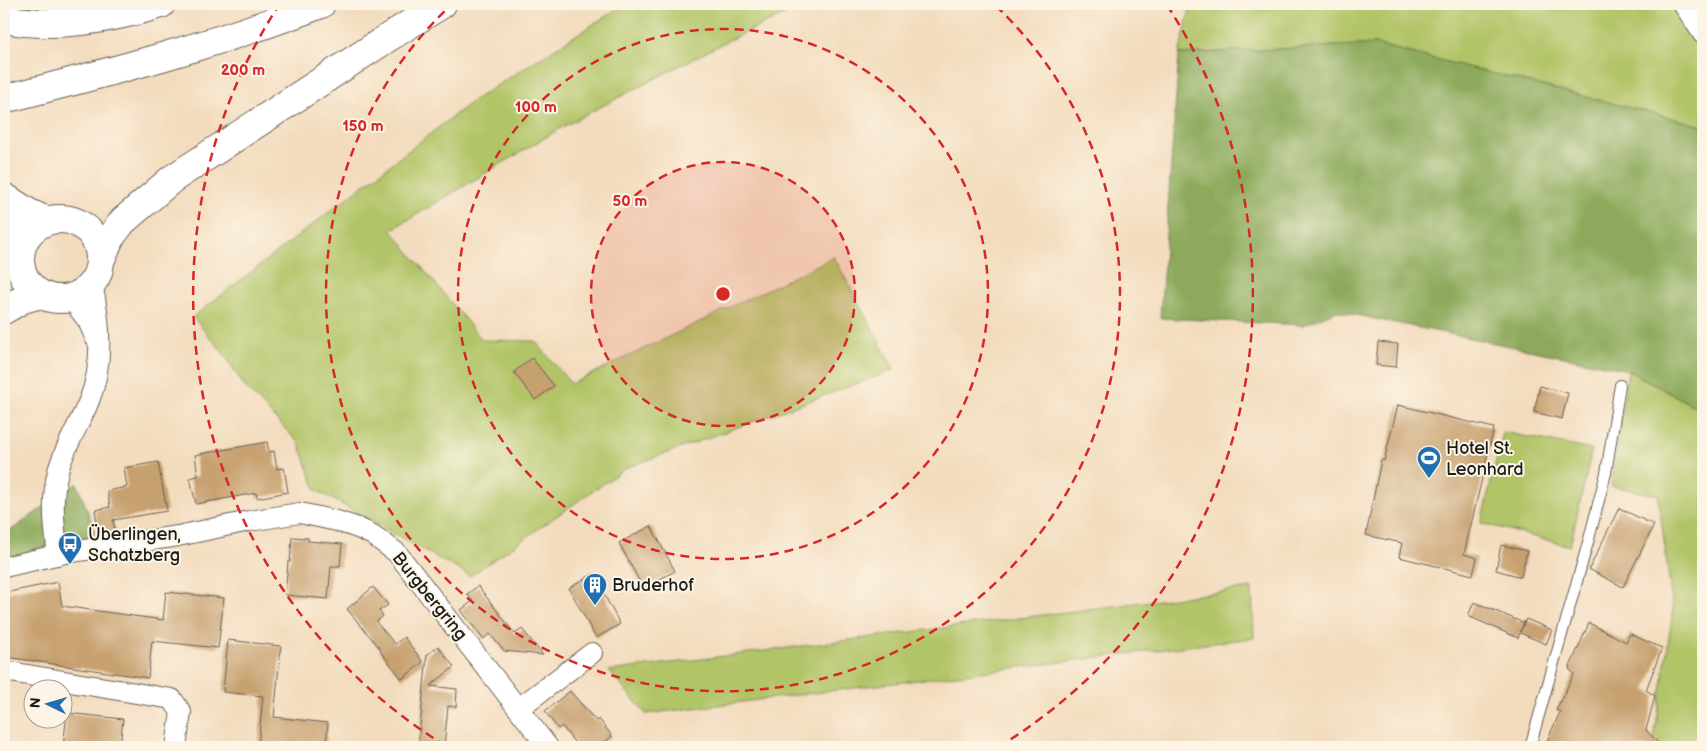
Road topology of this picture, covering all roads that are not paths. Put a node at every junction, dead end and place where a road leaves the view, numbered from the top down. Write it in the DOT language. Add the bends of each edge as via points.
graph roads {
  1 [pos="161,4"];
  2 [pos="321,4"];
  3 [pos="442,4"];
  4 [pos="1683,4"];
  5 [pos="4,19"];
  6 [pos="1703,34"];
  7 [pos="4,99"];
  8 [pos="4,196"];
  9 [pos="4,216"];
  10 [pos="47,220"];
  11 [pos="101,259"];
  12 [pos="21,261"];
  13 [pos="82,291"];
  14 [pos="40,294"];
  15 [pos="4,299"];
  16 [pos="4,310"];
  17 [pos="1620,385"];
  18 [pos="58,555"];
  19 [pos="4,567"];
  20 [pos="592,653"];
  21 [pos="4,671"];
  22 [pos="519,708"];
  23 [pos="176,747"];
  24 [pos="548,747"];
  25 [pos="1530,747"];
  1 -- 5 [label="main road" via="89,21 52,24"];
  2 -- 7 [label="main road" via="174,54"];
  3 -- 11 [label="main road" via="172,179 123,221 110,238"];
  4 -- 6 [label="street"];
  8 -- 10 [label="main road" via="29,213"];
  9 -- 12 [label="main road" via="16,236"];
  10 -- 11 [label="main road" via="66,219 84,226 97,241"];
  10 -- 12 [label="main road" via="30,232"];
  11 -- 13 [label="main road" via="97,277"];
  12 -- 14 [label="main road" via="26,280"];
  12 -- 15 [label="main road"];
  13 -- 14 [label="main road" via="56,299"];
  13 -- 18 [label="street" via="88,321 100,348 90,400 69,440 55,487"];
  14 -- 16 [label="main road"];
  17 -- 25 [label="lane" via="1606,473"];
  18 -- 19 [label="street, Burgbergring"];
  18 -- 22 [label="street, Burgbergring" via="300,513 337,521 373,535 397,553"];
  20 -- 22 [label="street"];
  21 -- 23 [label="street" via="172,699 181,712"];
  22 -- 24 [label="street, Burgbergring"];
}
